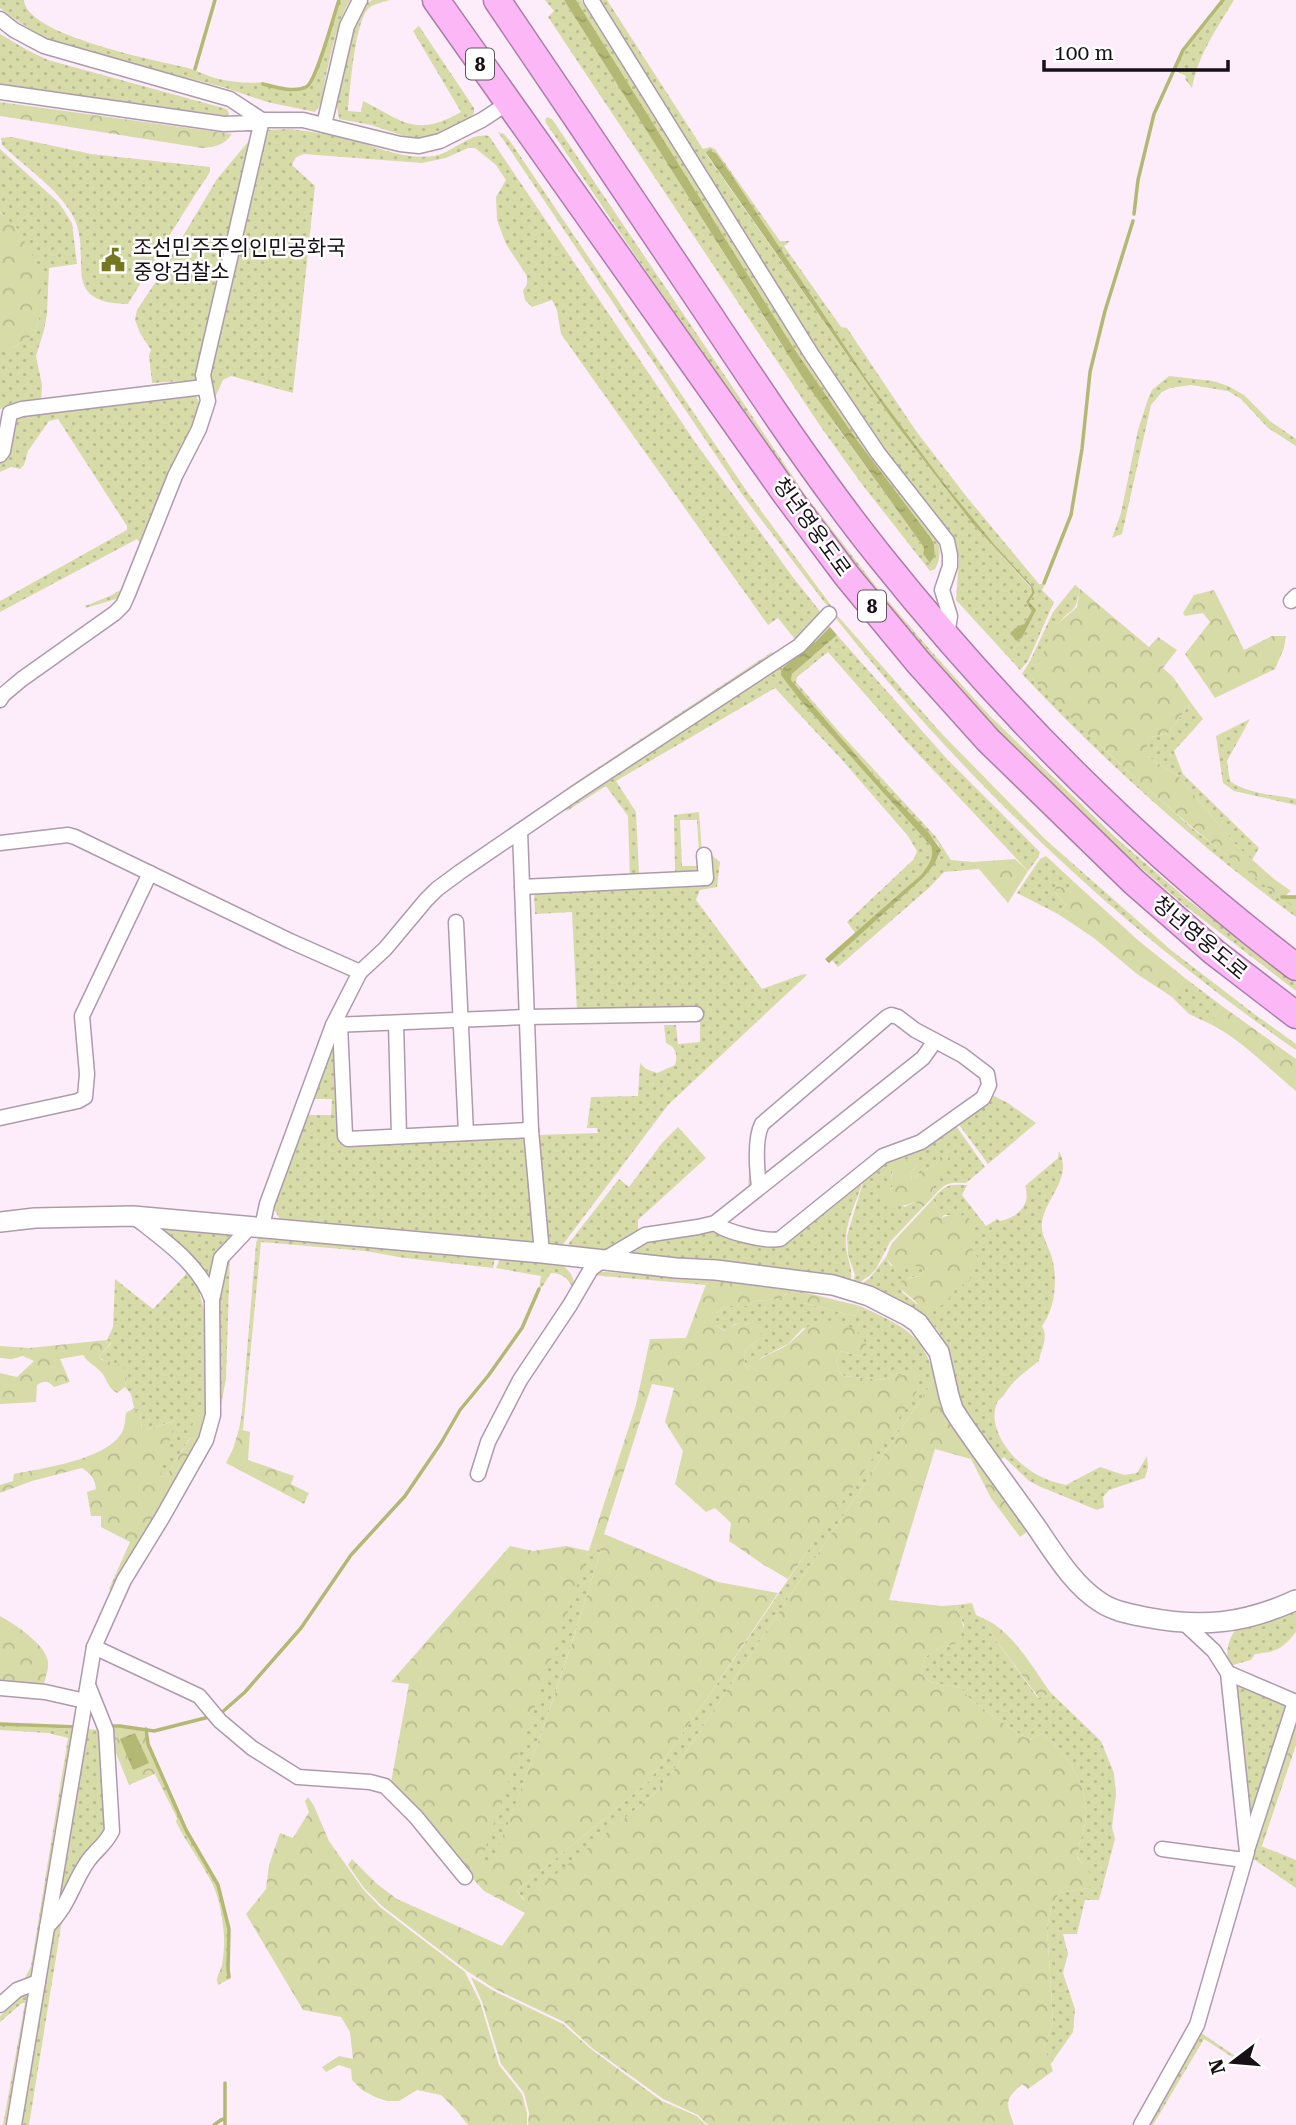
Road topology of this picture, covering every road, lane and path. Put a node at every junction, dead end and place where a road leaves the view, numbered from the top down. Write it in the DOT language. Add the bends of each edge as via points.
graph roads {
  1 [pos="360,0"];
  2 [pos="436,0"];
  3 [pos="497,0"];
  4 [pos="592,0"];
  5 [pos="0,19"];
  6 [pos="0,92"];
  7 [pos="508,103"];
  8 [pos="262,120"];
  9 [pos="324,125"];
  10 [pos="204,387"];
  11 [pos="0,455"];
  12 [pos="829,614"];
  13 [pos="947,637"];
  14 [pos="0,700"];
  15 [pos="520,831"];
  16 [pos="0,843"];
  17 [pos="704,855"];
  18 [pos="150,873"];
  19 [pos="522,887"];
  20 [pos="456,922"];
  21 [pos="1296,967"];
  22 [pos="360,972"];
  23 [pos="696,1014"];
  24 [pos="1296,1015"];
  25 [pos="527,1017"];
  26 [pos="461,1020"];
  27 [pos="396,1023"];
  28 [pos="337,1025"];
  29 [pos="935,1041"];
  30 [pos="0,1118"];
  31 [pos="531,1130"];
  32 [pos="466,1133"];
  33 [pos="399,1136"];
  34 [pos="759,1187"];
  35 [pos="133,1216"];
  36 [pos="0,1222"];
  37 [pos="715,1223"];
  38 [pos="256,1226"];
  39 [pos="542,1253"];
  40 [pos="603,1260"];
  41 [pos="212,1300"];
  42 [pos="478,1474"];
  43 [pos="1296,1600"];
  44 [pos="1184,1623"];
  45 [pos="94,1647"];
  46 [pos="1228,1673"];
  47 [pos="88,1684"];
  48 [pos="0,1688"];
  49 [pos="85,1701"];
  50 [pos="1296,1702"];
  51 [pos="1162,1849"];
  52 [pos="1245,1856"];
  53 [pos="465,1877"];
  54 [pos="47,1927"];
  55 [pos="38,1983"];
  56 [pos="0,2005"];
  57 [pos="14,2125"];
  58 [pos="1141,2125"];
  1 -- 9 [label="street" via="346,26"];
  2 -- 7 [label="highway, 청년영웅도로 / 8"];
  3 -- 13 [label="highway, 청년영웅도로 / 8" via="808,460"];
  4 -- 13 [label="street" via="812,355 878,453 947,541 950,566 942,590 950,616"];
  5 -- 8 [label="street" via="44,46 230,99"];
  6 -- 8 [label="street" via="224,124"];
  7 -- 9 [label="street" via="456,135 419,146"];
  7 -- 24 [label="highway, 청년영웅도로 / 8" via="785,493 918,662 988,740 1134,882"];
  8 -- 9 [label="street"];
  8 -- 10 [label="street" via="203,375"];
  10 -- 11 [label="street" via="10,413"];
  10 -- 14 [label="street" via="208,401 199,429 175,476 123,606"];
  12 -- 15 [label="street" via="799,646"];
  13 -- 21 [label="highway, 청년영웅도로 / 8" via="1016,714 1160,854"];
  15 -- 19 [label="street"];
  15 -- 22 [label="street" via="437,889"];
  16 -- 18 [label="street" via="68,835"];
  17 -- 19 [label="street" via="706,878"];
  18 -- 22 [label="street"];
  18 -- 30 [label="street" via="82,1016 85,1097"];
  19 -- 25 [label="street"];
  20 -- 26 [label="street"];
  22 -- 28 [label="street"];
  23 -- 25 [label="street"];
  25 -- 26 [label="street"];
  25 -- 31 [label="street"];
  26 -- 27 [label="street"];
  26 -- 32 [label="street"];
  27 -- 28 [label="street"];
  27 -- 33 [label="street"];
  28 -- 33 [label="street" via="345,1136"];
  28 -- 38 [label="street"];
  29 -- 34 [label="street" via="923,1058"];
  29 -- 34 [label="street" via="895,1016 881,1020 762,1124 758,1134"];
  29 -- 37 [label="street" via="984,1070 989,1085 983,1098 921,1142 883,1156 779,1238 769,1240 722,1229"];
  31 -- 32 [label="street"];
  31 -- 39 [label="street"];
  32 -- 33 [label="street"];
  34 -- 37 [label="street"];
  35 -- 36 [label="street"];
  35 -- 38 [label="street"];
  35 -- 41 [label="street" via="199,1274"];
  37 -- 40 [label="street" via="645,1235"];
  38 -- 39 [label="street"];
  38 -- 41 [label="street" via="221,1258"];
  39 -- 40 [label="street"];
  40 -- 42 [label="street" via="591,1269 520,1380 488,1442"];
  40 -- 44 [label="street" via="833,1285 869,1296 908,1316 939,1352 960,1420 1074,1577 1099,1602 1114,1609"];
  41 -- 45 [label="street" via="213,1415 206,1440 124,1580"];
  43 -- 44 [label="street" via="1246,1618"];
  44 -- 46 [label="street" via="1214,1651"];
  45 -- 47 [label="street"];
  45 -- 53 [label="street" via="199,1696 252,1748 298,1777 385,1786"];
  46 -- 50 [label="street"];
  46 -- 52 [label="street"];
  47 -- 49 [label="street"];
  47 -- 54 [label="street" via="105,1727 112,1831"];
  48 -- 49 [label="street"];
  49 -- 54 [label="street"];
  50 -- 52 [label="street"];
  51 -- 52 [label="street"];
  52 -- 58 [label="street" via="1197,2025"];
  54 -- 55 [label="street"];
  55 -- 56 [label="street" via="17,1990"];
  55 -- 57 [label="street"];
}
